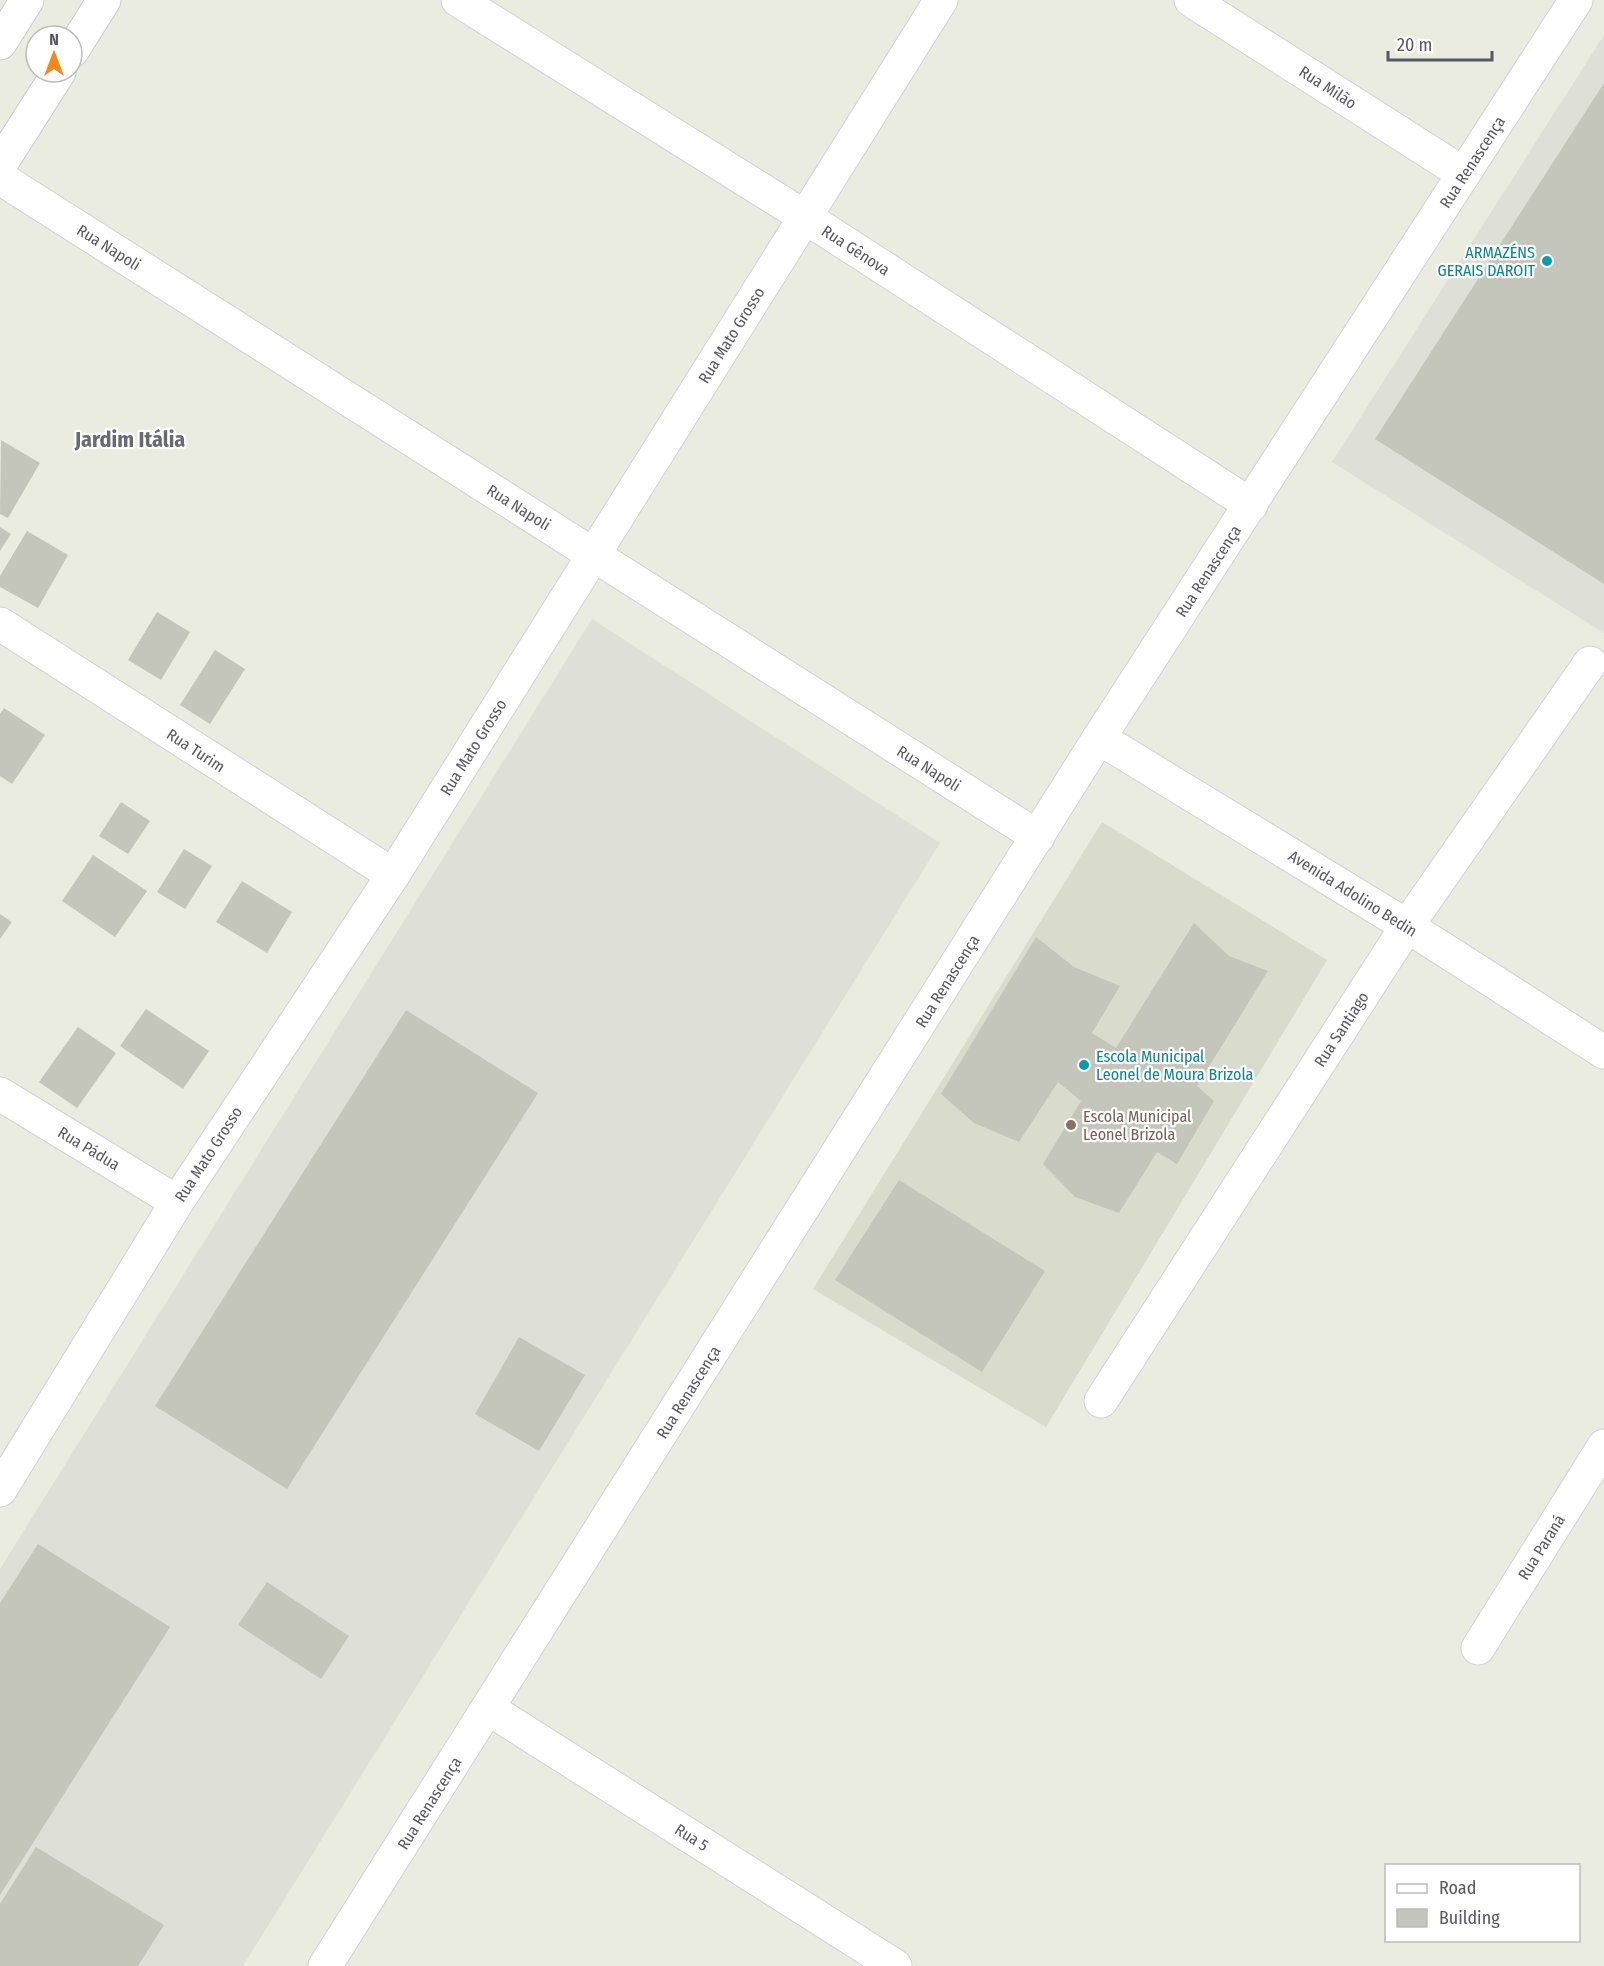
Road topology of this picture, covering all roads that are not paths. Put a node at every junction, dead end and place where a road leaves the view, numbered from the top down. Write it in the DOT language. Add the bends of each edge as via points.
graph roads {
  1 [pos="27,0"];
  2 [pos="104,0"];
  3 [pos="458,0"];
  4 [pos="941,0"];
  5 [pos="1191,0"];
  6 [pos="1576,0"];
  7 [pos="84,32"];
  8 [pos="0,43"];
  9 [pos="51,84"];
  10 [pos="0,165"];
  11 [pos="1464,174"];
  12 [pos="0,178"];
  13 [pos="805,217"];
  14 [pos="1251,505"];
  15 [pos="594,555"];
  16 [pos="0,624"];
  17 [pos="1590,663"];
  18 [pos="1099,738"];
  19 [pos="1038,837"];
  20 [pos="393,875"];
  21 [pos="1407,926"];
  22 [pos="1604,1052"];
  23 [pos="0,1094"];
  24 [pos="177,1202"];
  25 [pos="1101,1401"];
  26 [pos="1604,1446"];
  27 [pos="0,1490"];
  28 [pos="1478,1648"];
  29 [pos="489,1708"];
  30 [pos="325,1966"];
  31 [pos="895,1966"];
  1 -- 8 [label="street"];
  2 -- 7 [label="street"];
  3 -- 13 [label="street, Rua Gênova"];
  4 -- 13 [label="street, Rua Mato Grosso"];
  5 -- 11 [label="street, Rua Milão"];
  6 -- 11 [label="street, Rua Renascença"];
  9 -- 10 [label="street"];
  11 -- 14 [label="street, Rua Renascença"];
  12 -- 15 [label="street, Rua Napoli"];
  13 -- 14 [label="street, Rua Gênova"];
  13 -- 15 [label="street, Rua Mato Grosso"];
  14 -- 18 [label="street, Rua Renascença"];
  15 -- 19 [label="street, Rua Napoli"];
  15 -- 20 [label="street, Rua Mato Grosso"];
  16 -- 20 [label="street, Rua Turim"];
  17 -- 21 [label="street, Rua Santiago"];
  18 -- 19 [label="street, Rua Renascença"];
  18 -- 21 [label="street, Avenida Adolino Bedin"];
  19 -- 29 [label="street, Rua Renascença"];
  20 -- 24 [label="street, Rua Mato Grosso"];
  21 -- 22 [label="street, Avenida Adolino Bedin"];
  21 -- 25 [label="street, Rua Santiago"];
  23 -- 24 [label="street, Rua Pádua"];
  24 -- 27 [label="street, Rua Mato Grosso"];
  26 -- 28 [label="street, Rua Paraná"];
  29 -- 30 [label="street, Rua Renascença"];
  29 -- 31 [label="street, Rua 5"];
}
